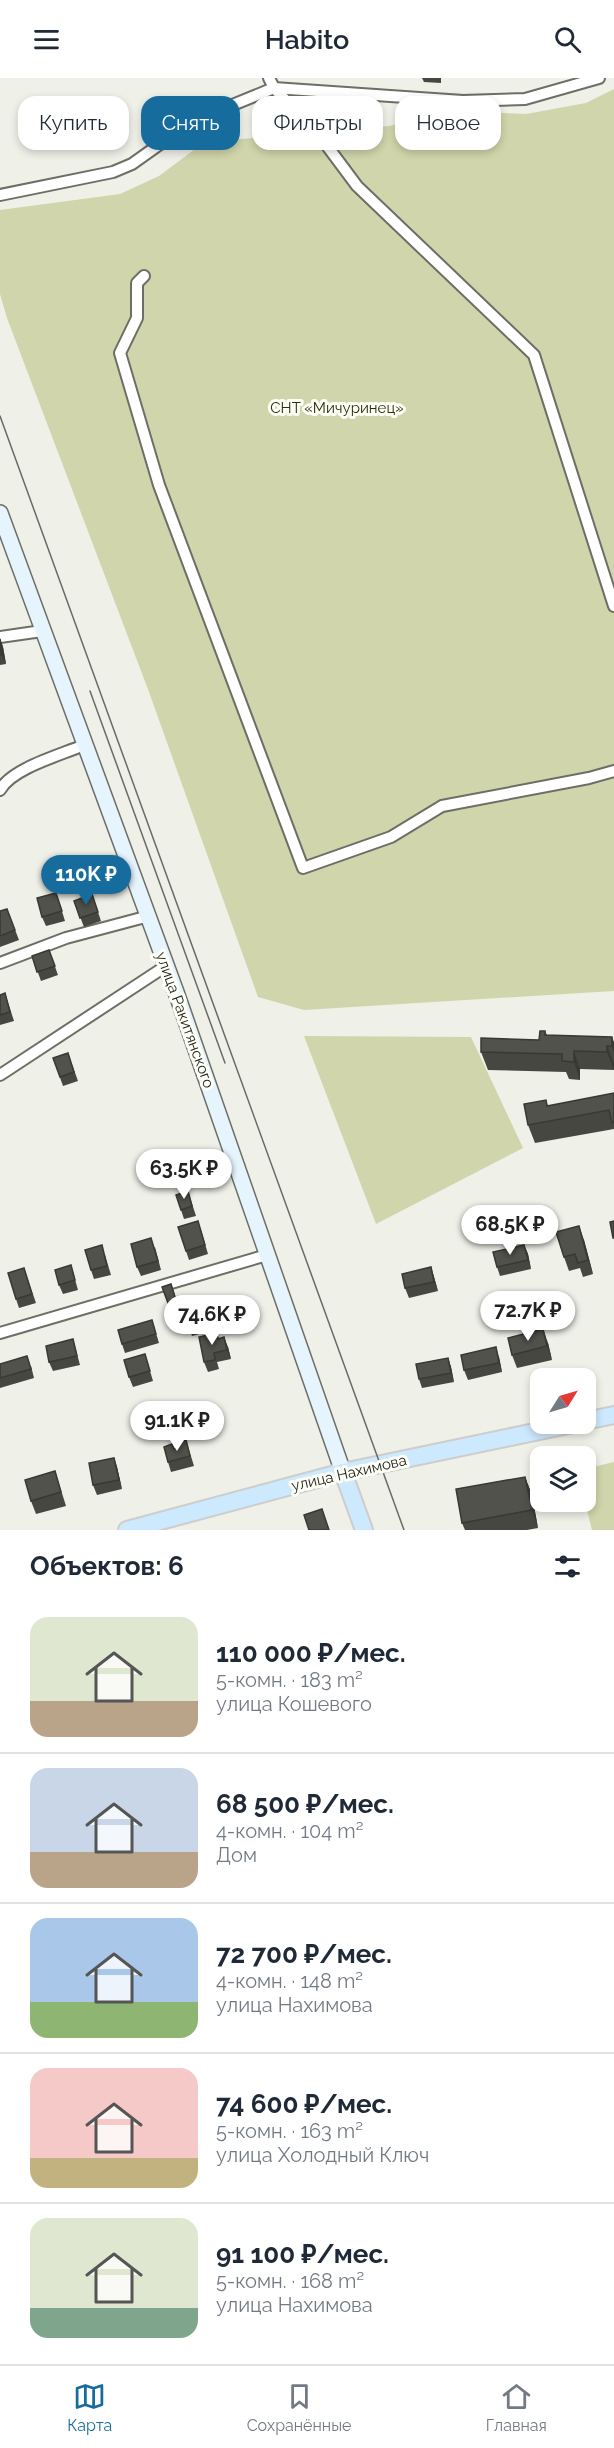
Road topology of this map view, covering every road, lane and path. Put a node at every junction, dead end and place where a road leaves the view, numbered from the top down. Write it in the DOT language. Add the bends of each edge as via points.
graph roads {
  1 [pos="268,78"];
  2 [pos="599,78"];
  3 [pos="274,88"];
  4 [pos="0,195"];
  5 [pos="144,276"];
  6 [pos="0,513"];
  7 [pos="614,606"];
  8 [pos="42,631"];
  9 [pos="0,637"];
  10 [pos="84,745"];
  11 [pos="614,771"];
  12 [pos="0,790"];
  13 [pos="149,916"];
  14 [pos="0,963"];
  15 [pos="166,966"];
  16 [pos="0,1075"];
  17 [pos="267,1255"];
  18 [pos="0,1333"];
  19 [pos="614,1415"];
  20 [pos="596,1419"];
  21 [pos="530,1433"];
  22 [pos="343,1472"];
  23 [pos="127,1530"];
  24 [pos="364,1530"];
  1 -- 3 [label="street"];
  2 -- 3 [label="street" via="525,99 463,101"];
  3 -- 4 [label="street" via="191,122 132,164 113,172"];
  3 -- 7 [label="street" via="319,135 357,186 534,355"];
  5 -- 11 [label="street" via="137,284 137,318 120,353 159,485 303,868 391,837 442,806"];
  6 -- 8 [label="main road, улица Ракитянского"];
  8 -- 9 [label="street"];
  8 -- 10 [label="main road, улица Ракитянского"];
  10 -- 12 [label="street" via="17,773"];
  10 -- 13 [label="main road, улица Ракитянского"];
  13 -- 14 [label="street" via="66,938"];
  13 -- 15 [label="main road, улица Ракитянского"];
  15 -- 16 [label="street"];
  15 -- 17 [label="main road, улица Ракитянского"];
  17 -- 18 [label="street"];
  17 -- 22 [label="main road, улица Ракитянского"];
  19 -- 20 [label="main road"];
  21 -- 22 [label="main road, улица Нахимова"];
  22 -- 23 [label="main road, улица Нахимова"];
  22 -- 24 [label="main road, улица Ракитянского"];
}
